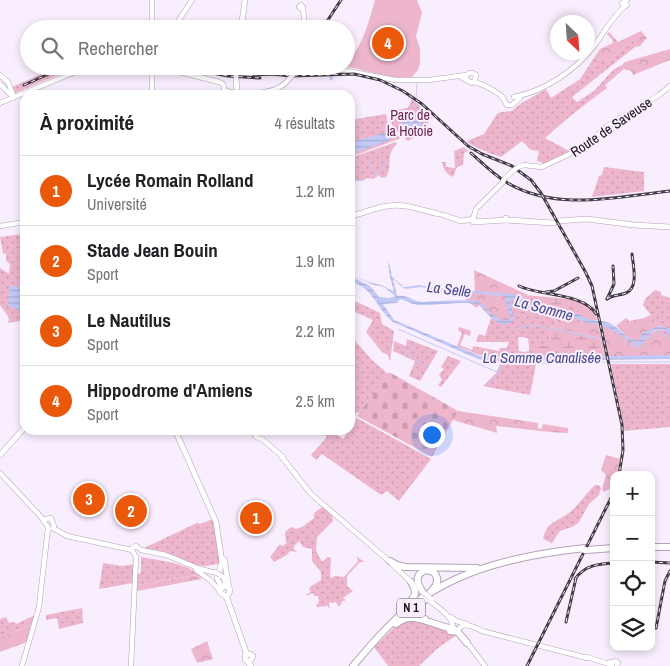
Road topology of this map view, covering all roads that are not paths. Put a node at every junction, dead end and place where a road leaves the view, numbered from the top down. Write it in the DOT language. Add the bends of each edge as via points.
graph roads {
  1 [pos="152,0"];
  2 [pos="192,0"];
  3 [pos="245,0"];
  4 [pos="625,4"];
  5 [pos="300,6"];
  6 [pos="152,20"];
  7 [pos="179,20"];
  8 [pos="242,20"];
  9 [pos="303,20"];
  10 [pos="355,73"];
  11 [pos="67,75"];
  12 [pos="153,75"];
  13 [pos="192,75"];
  14 [pos="236,75"];
  15 [pos="293,75"];
  16 [pos="0,76"];
  17 [pos="466,77"];
  18 [pos="475,80"];
  19 [pos="0,84"];
  20 [pos="670,86"];
  21 [pos="8,89"];
  22 [pos="30,90"];
  23 [pos="153,90"];
  24 [pos="224,90"];
  25 [pos="237,90"];
  26 [pos="271,90"];
  27 [pos="20,94"];
  28 [pos="13,97"];
  29 [pos="505,98"];
  30 [pos="515,99"];
  31 [pos="0,102"];
  32 [pos="355,216"];
  33 [pos="473,220"];
  34 [pos="20,223"];
  35 [pos="2,225"];
  36 [pos="670,228"];
  37 [pos="20,433"];
  38 [pos="178,435"];
  39 [pos="178,435"];
  40 [pos="258,435"];
  41 [pos="0,455"];
  42 [pos="0,473"];
  43 [pos="338,518"];
  44 [pos="51,529"];
  45 [pos="47,540"];
  46 [pos="655,546"];
  47 [pos="670,546"];
  48 [pos="610,547"];
  49 [pos="585,549"];
  50 [pos="136,551"];
  51 [pos="44,558"];
  52 [pos="390,560"];
  53 [pos="488,566"];
  54 [pos="461,578"];
  55 [pos="411,582"];
  56 [pos="224,588"];
  57 [pos="227,596"];
  58 [pos="425,596"];
  59 [pos="457,626"];
  60 [pos="440,627"];
  61 [pos="381,634"];
  62 [pos="467,643"];
  63 [pos="370,649"];
  64 [pos="473,651"];
  65 [pos="250,663"];
  66 [pos="614,664"];
  67 [pos="22,666"];
  68 [pos="131,666"];
  69 [pos="355,666"];
  70 [pos="485,666"];
  1 -- 6 [label="main road"];
  2 -- 7 [label="main road"];
  3 -- 8 [label="main road"];
  4 -- 30 [label="main road" via="575,67"];
  5 -- 9 [label="main road"];
  10 -- 17 [label="main road" via="414,80"];
  11 -- 22 [label="main road"];
  12 -- 23 [label="main road"];
  13 -- 24 [label="main road" via="223,86"];
  14 -- 25 [label="main road"];
  15 -- 26 [label="main road" via="284,86"];
  16 -- 21 [label="main road" via="8,81"];
  17 -- 18 [label="main road" via="469,82"];
  17 -- 18 [label="main road" via="473,72"];
  18 -- 29 [label="main road"];
  19 -- 21 [label="main road"];
  20 -- 33 [label="main road, Route de Saveuse" via="607,126 578,150 544,167 524,165 516,169 477,208"];
  21 -- 28 [label="main road"];
  27 -- 28 [label="main road"];
  28 -- 31 [label="main road"];
  29 -- 30 [label="main road" via="511,95"];
  29 -- 30 [label="main road" via="509,106"];
  32 -- 33 [label="main road" via="391,206 461,221"];
  33 -- 36 [label="main road" via="589,220"];
  34 -- 35 [label="main road"];
  37 -- 41 [label="main road"];
  38 -- 56 [label="main road" via="216,522 222,562 217,578"];
  39 -- 56 [label="main road" via="217,520"];
  40 -- 43 [label="main road" via="290,465 319,502"];
  42 -- 44 [label="main road"];
  43 -- 52 [label="main road"];
  43 -- 55 [label="main road"];
  44 -- 45 [label="main road"];
  44 -- 50 [label="main road"];
  45 -- 51 [label="main road"];
  45 -- 51 [label="main road"];
  46 -- 47 [label="highway"];
  48 -- 49 [label="highway, N 1"];
  49 -- 53 [label="highway, N 1" via="531,555"];
  49 -- 54 [label="highway, N 1" via="518,560"];
  50 -- 56 [label="main road" via="187,565"];
  50 -- 56 [label="main road" via="166,554 219,574 224,578"];
  50 -- 68 [label="main road"];
  51 -- 67 [label="main road" via="39,597"];
  52 -- 53 [label="highway" via="405,567"];
  52 -- 58 [label="main road"];
  53 -- 58 [label="highway, N 1"];
  54 -- 59 [label="highway" via="425,600 418,608 423,618 446,628"];
  54 -- 63 [label="highway, N 1" via="413,607"];
  55 -- 58 [label="main road"];
  55 -- 61 [label="highway" via="416,591 414,597"];
  56 -- 57 [label="main road" via="230,591"];
  56 -- 57 [label="main road" via="221,594"];
  57 -- 65 [label="main road" via="248,654 252,656"];
  58 -- 59 [label="main road"];
  58 -- 61 [label="highway, N 1"];
  59 -- 60 [label="highway"];
  59 -- 62 [label="main road"];
  59 -- 64 [label="main road"];
  59 -- 66 [label="main road" via="467,625"];
  60 -- 62 [label="highway" via="458,632"];
  60 -- 63 [label="highway" via="405,618"];
  61 -- 69 [label="highway, N 1"];
  62 -- 64 [label="main road"];
  63 -- 69 [label="highway, N 1"];
  64 -- 70 [label="main road"];
}
